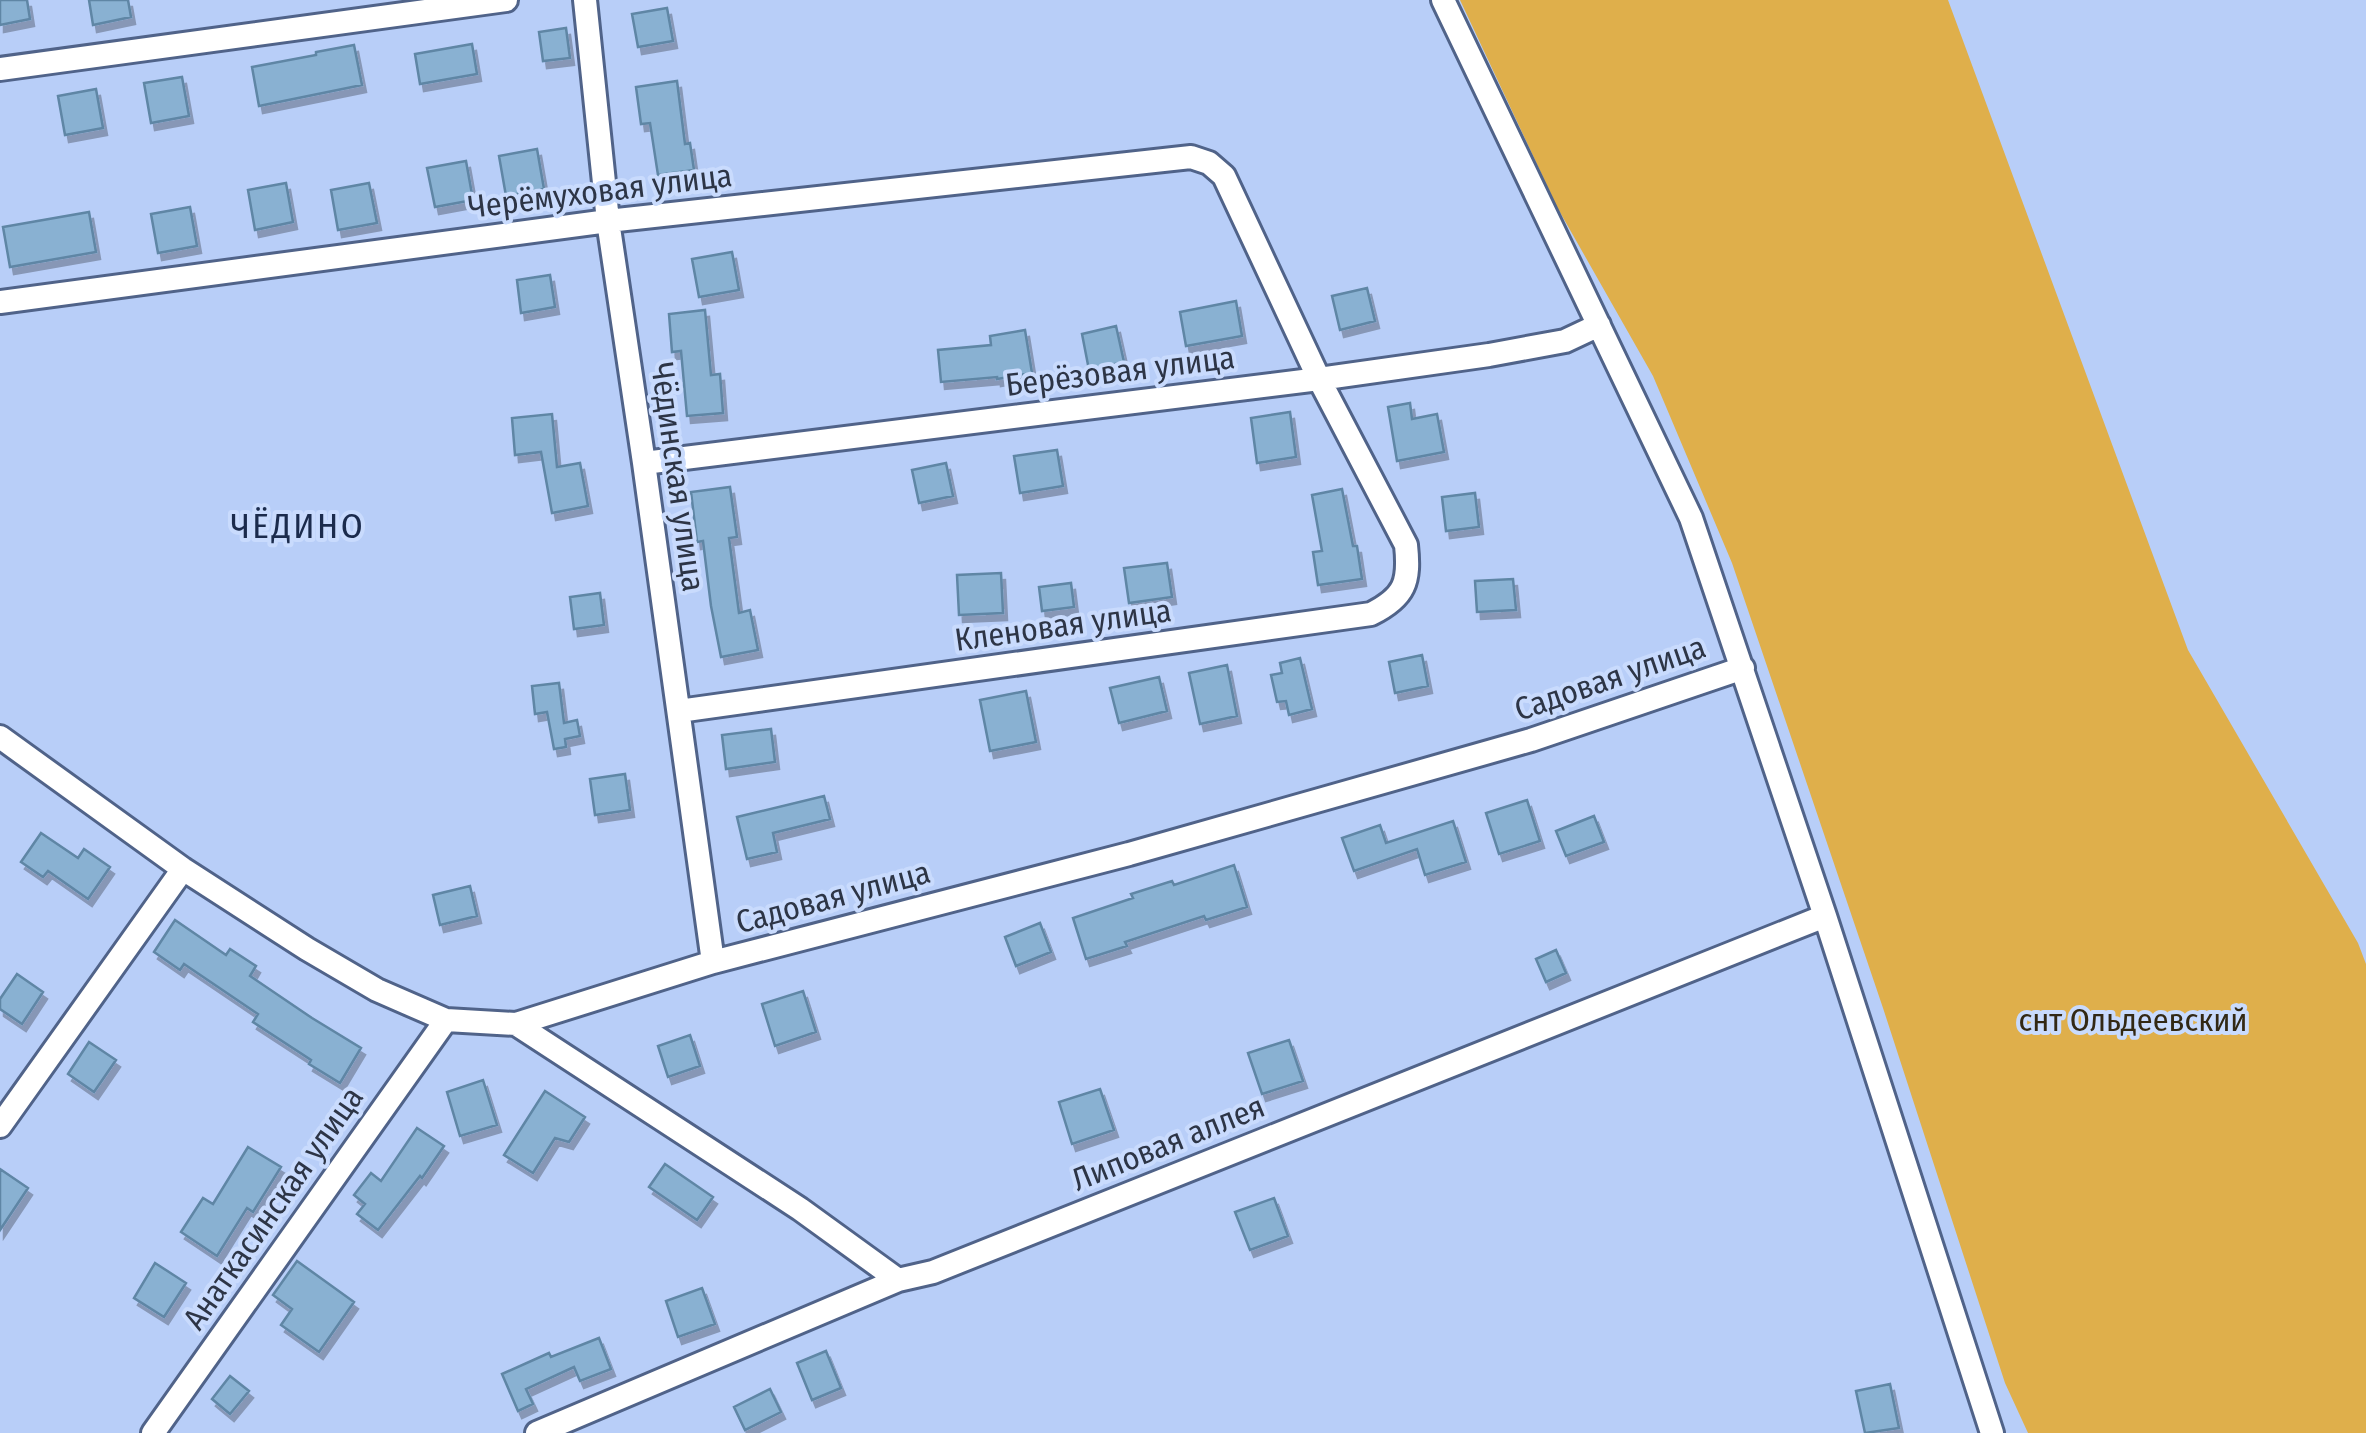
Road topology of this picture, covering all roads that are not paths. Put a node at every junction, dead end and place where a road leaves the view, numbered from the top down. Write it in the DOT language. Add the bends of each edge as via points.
graph roads {
  1 [pos="506,0"];
  2 [pos="585,0"];
  3 [pos="1443,0"];
  4 [pos="0,69"];
  5 [pos="608,222"];
  6 [pos="0,302"];
  7 [pos="1599,325"];
  8 [pos="1318,379"];
  9 [pos="644,463"];
  10 [pos="1743,668"];
  11 [pos="678,712"];
  12 [pos="0,737"];
  13 [pos="183,868"];
  14 [pos="1825,916"];
  15 [pos="713,962"];
  16 [pos="446,1020"];
  17 [pos="516,1024"];
  18 [pos="0,1126"];
  19 [pos="898,1280"];
  20 [pos="1988,1431"];
  21 [pos="152,1433"];
  22 [pos="536,1433"];
  1 -- 4 [label="street"];
  2 -- 5 [label="street, Чёдинская улица"];
  3 -- 7 [label="street"];
  5 -- 6 [label="street, Черёмуховая улица"];
  5 -- 8 [label="street, Черёмуховая улица" via="1191,157 1224,176"];
  5 -- 9 [label="street, Чёдинская улица"];
  7 -- 8 [label="street, Берёзовая улица" via="1565,341"];
  7 -- 10 [label="street" via="1691,518"];
  8 -- 9 [label="street, Берёзовая улица"];
  8 -- 11 [label="street, Кленовая улица" via="1406,545 1408,570 1388,606 1371,614"];
  9 -- 11 [label="street, Чёдинская улица"];
  10 -- 14 [label="street"];
  10 -- 15 [label="street, Садовая улица" via="1455,762"];
  11 -- 15 [label="street, Чёдинская улица"];
  12 -- 13 [label="street, Садовая улица"];
  13 -- 16 [label="street, Садовая улица" via="363,982"];
  13 -- 18 [label="street"];
  14 -- 19 [label="street, Липовая аллея" via="933,1272"];
  14 -- 20 [label="street"];
  15 -- 17 [label="street, Садовая улица"];
  16 -- 17 [label="street, Садовая улица"];
  16 -- 21 [label="street, Анаткасинская улица"];
  17 -- 19 [label="street"];
  19 -- 22 [label="street, Липовая аллея"];
}
